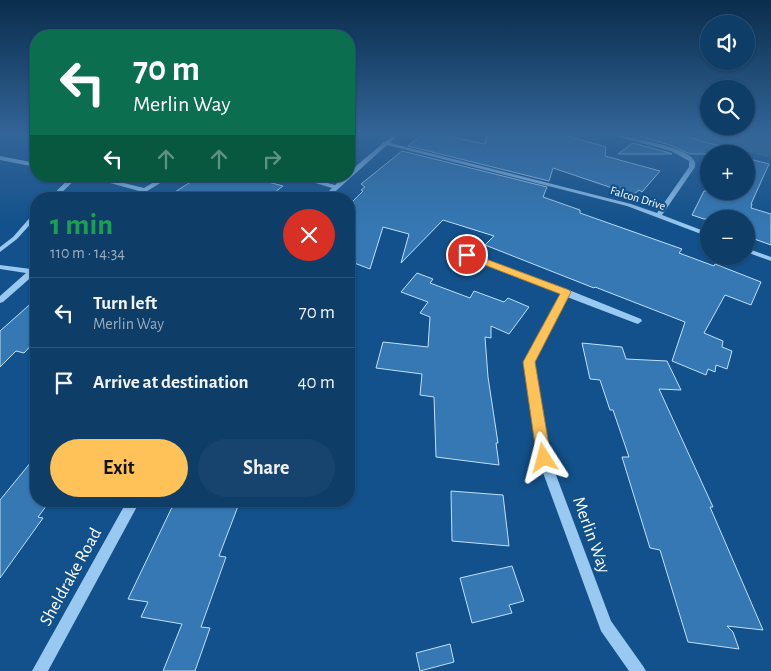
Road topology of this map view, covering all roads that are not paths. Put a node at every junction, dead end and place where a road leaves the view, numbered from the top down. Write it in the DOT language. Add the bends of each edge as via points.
graph roads {
  1 [pos="472,165"];
  2 [pos="692,165"];
  3 [pos="69,182"];
  4 [pos="112,182"];
  5 [pos="158,182"];
  6 [pos="317,182"];
  7 [pos="341,182"];
  8 [pos="336,187"];
  9 [pos="144,190"];
  10 [pos="59,192"];
  11 [pos="141,192"];
  12 [pos="331,192"];
  13 [pos="659,215"];
  14 [pos="30,221"];
  15 [pos="700,231"];
  16 [pos="0,250"];
  17 [pos="755,253"];
  18 [pos="467,255"];
  19 [pos="771,259"];
  20 [pos="0,267"];
  21 [pos="30,270"];
  22 [pos="30,274"];
  23 [pos="566,292"];
  24 [pos="0,300"];
  25 [pos="638,321"];
  26 [pos="131,507"];
  27 [pos="40,671"];
  28 [pos="638,671"];
  1 -- 13 [label="street, Falcon Drive"];
  2 -- 13 [label="street"];
  3 -- 10 [label="street"];
  4 -- 9 [label="street"];
  5 -- 9 [label="street"];
  6 -- 8 [label="street"];
  7 -- 8 [label="street"];
  8 -- 12 [label="street"];
  9 -- 11 [label="street"];
  13 -- 15 [label="street, Falcon Drive"];
  14 -- 16 [label="street"];
  17 -- 19 [label="street"];
  18 -- 23 [label="street"];
  20 -- 21 [label="street"];
  22 -- 24 [label="street"];
  23 -- 25 [label="street"];
  23 -- 28 [label="street, Merlin Way" via="529,362 544,458 606,626"];
  26 -- 27 [label="street, Sheldrake Road"];
}
